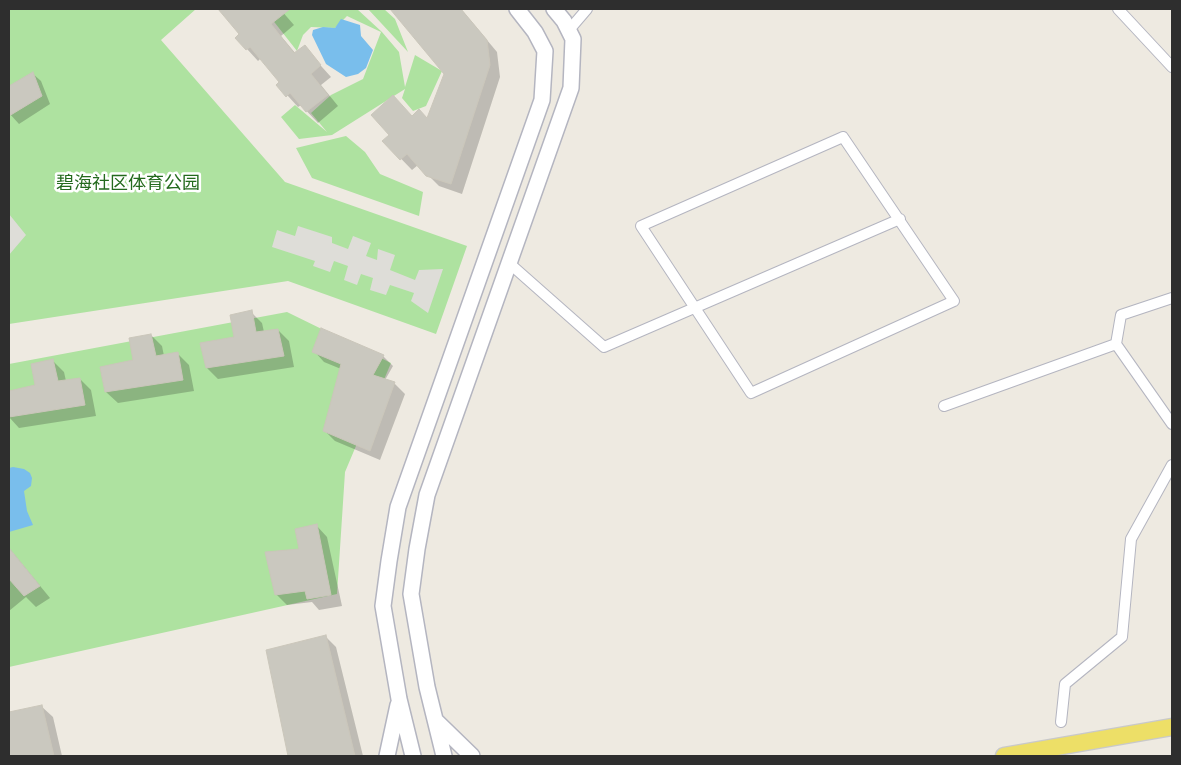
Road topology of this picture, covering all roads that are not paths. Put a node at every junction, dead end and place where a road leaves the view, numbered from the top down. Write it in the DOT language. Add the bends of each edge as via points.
graph roads {
  1 [pos="517,9"];
  2 [pos="554,9"];
  3 [pos="587,9"];
  4 [pos="1118,9"];
  5 [pos="569,30"];
  6 [pos="1172,67"];
  7 [pos="900,219"];
  8 [pos="509,263"];
  9 [pos="1172,298"];
  10 [pos="694,308"];
  11 [pos="1116,344"];
  12 [pos="944,406"];
  13 [pos="1172,424"];
  14 [pos="1172,465"];
  15 [pos="399,699"];
  16 [pos="437,722"];
  17 [pos="1061,722"];
  18 [pos="1172,727"];
  19 [pos="387,756"];
  20 [pos="413,756"];
  21 [pos="444,756"];
  22 [pos="472,756"];
  23 [pos="1004,756"];
  1 -- 15 [label="street" via="545,51 542,100 398,507 383,606"];
  2 -- 5 [label="street"];
  3 -- 5 [label="street"];
  4 -- 6 [label="street"];
  5 -- 8 [label="street" via="573,39 571,88"];
  7 -- 10 [label="street"];
  7 -- 10 [label="street" via="843,136 641,226"];
  7 -- 10 [label="street" via="954,301 751,393"];
  8 -- 10 [label="street" via="604,347"];
  8 -- 16 [label="street" via="427,495 417,549 411,594 427,687"];
  9 -- 11 [label="street" via="1121,315"];
  11 -- 12 [label="street"];
  11 -- 13 [label="street"];
  14 -- 17 [label="street" via="1131,539 1122,637 1065,684"];
  15 -- 19 [label="street"];
  15 -- 20 [label="street"];
  16 -- 21 [label="street"];
  16 -- 22 [label="street"];
  18 -- 23 [label="main road"];
}
